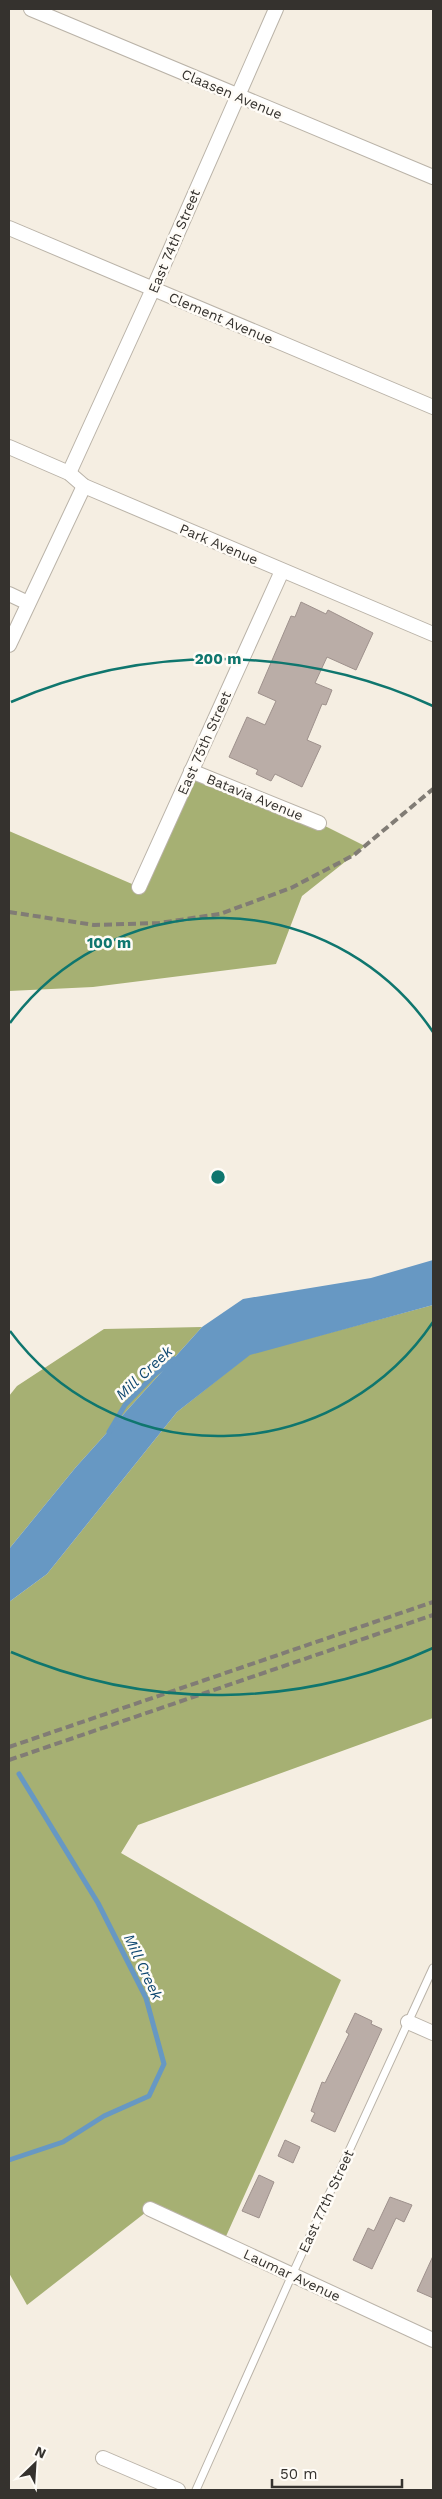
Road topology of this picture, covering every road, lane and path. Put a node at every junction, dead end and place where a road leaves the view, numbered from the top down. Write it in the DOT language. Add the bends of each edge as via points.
graph roads {
  1 [pos="31,9"];
  2 [pos="276,9"];
  3 [pos="236,96"];
  4 [pos="433,177"];
  5 [pos="9,228"];
  6 [pos="153,289"];
  7 [pos="433,407"];
  8 [pos="9,447"];
  9 [pos="69,473"];
  10 [pos="84,486"];
  11 [pos="282,571"];
  12 [pos="9,594"];
  13 [pos="28,603"];
  14 [pos="433,634"];
  15 [pos="9,645"];
  16 [pos="191,770"];
  17 [pos="320,823"];
  18 [pos="139,887"];
  19 [pos="433,1968"];
  20 [pos="408,2022"];
  21 [pos="433,2033"];
  22 [pos="150,2209"];
  23 [pos="292,2275"];
  24 [pos="433,2340"];
  25 [pos="103,2458"];
  26 [pos="178,2490"];
  27 [pos="196,2490"];
  1 -- 3 [label="street, Claasen Avenue"];
  2 -- 3 [label="street, East 74th Street"];
  3 -- 4 [label="street, Claasen Avenue"];
  3 -- 6 [label="street, East 74th Street"];
  5 -- 6 [label="street, Clement Avenue"];
  6 -- 7 [label="street, Clement Avenue"];
  6 -- 9 [label="street, East 74th Street"];
  8 -- 9 [label="street, Park Avenue"];
  9 -- 10 [label="street, Park Avenue"];
  10 -- 11 [label="street, Park Avenue"];
  10 -- 13 [label="street"];
  11 -- 14 [label="street, Park Avenue"];
  11 -- 16 [label="street, East 75th Street"];
  12 -- 13 [label="street"];
  13 -- 15 [label="street"];
  16 -- 17 [label="street, Batavia Avenue"];
  16 -- 18 [label="street, East 75th Street"];
  19 -- 20 [label="lane, East 77th Street"];
  20 -- 21 [label="street"];
  20 -- 23 [label="lane, East 77th Street"];
  22 -- 23 [label="street, Laumar Avenue"];
  23 -- 24 [label="street, Laumar Avenue"];
  23 -- 27 [label="lane, East 77th Street"];
  25 -- 26 [label="street"];
}
